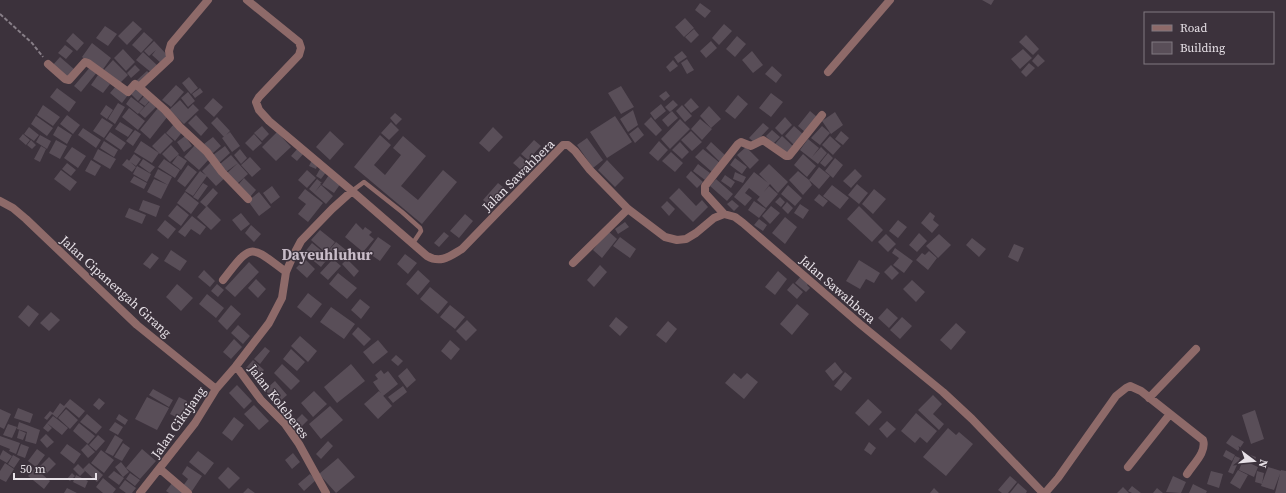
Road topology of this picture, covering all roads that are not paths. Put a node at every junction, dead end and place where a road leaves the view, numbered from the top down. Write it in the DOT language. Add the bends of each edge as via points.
graph roads {
  1 [pos="208,0"];
  2 [pos="247,0"];
  3 [pos="890,0"];
  4 [pos="48,64"];
  5 [pos="828,72"];
  6 [pos="139,87"];
  7 [pos="822,115"];
  8 [pos="352,191"];
  9 [pos="248,199"];
  10 [pos="0,201"];
  11 [pos="628,209"];
  12 [pos="724,214"];
  13 [pos="413,243"];
  14 [pos="573,264"];
  15 [pos="286,272"];
  16 [pos="223,280"];
  17 [pos="1196,349"];
  18 [pos="236,366"];
  19 [pos="216,389"];
  20 [pos="1149,398"];
  21 [pos="1170,414"];
  22 [pos="1128,467"];
  23 [pos="160,469"];
  24 [pos="1187,474"];
  25 [pos="141,493"];
  26 [pos="188,493"];
  27 [pos="326,493"];
  28 [pos="1044,493"];
  1 -- 6 [label="street" via="171,44 170,58"];
  2 -- 8 [label="street, Jalan Sawahbera" via="299,42 301,48 299,55 259,96 256,102 259,110"];
  3 -- 5 [label="street"];
  4 -- 6 [label="street" via="69,80 85,62 128,92 135,84"];
  6 -- 9 [label="street" via="166,110 207,152"];
  7 -- 12 [label="street" via="789,156 764,140 751,146 741,142 738,144 705,186 705,194"];
  8 -- 13 [label="street, Jalan Sawahbera"];
  8 -- 13 [label="lane" via="364,182 402,212 420,228"];
  8 -- 15 [label="street" via="301,241"];
  10 -- 19 [label="street, Jalan Cipanengah Girang" via="26,219 137,325"];
  11 -- 12 [label="street, Jalan Sawahbera" via="665,237 677,240 686,239 714,218"];
  11 -- 13 [label="street, Jalan Sawahbera" via="575,151 568,145 562,145 462,249 446,259 439,260 427,256"];
  11 -- 14 [label="street"];
  12 -- 28 [label="street, Jalan Sawahbera" via="743,223 943,392"];
  15 -- 16 [label="street" via="258,252 252,251 244,254"];
  15 -- 18 [label="street" via="279,305 269,323"];
  17 -- 20 [label="street"];
  18 -- 19 [label="street, Jalan Cikujang"];
  18 -- 27 [label="street, Jalan Koleberes" via="261,400 285,424"];
  19 -- 23 [label="street, Jalan Cikujang" via="195,423"];
  20 -- 21 [label="street"];
  20 -- 28 [label="street" via="1130,386 1120,392 1058,478"];
  21 -- 22 [label="street"];
  21 -- 24 [label="street" via="1203,440 1205,445"];
  23 -- 25 [label="street, Jalan Cikujang"];
  23 -- 26 [label="street"];
}
